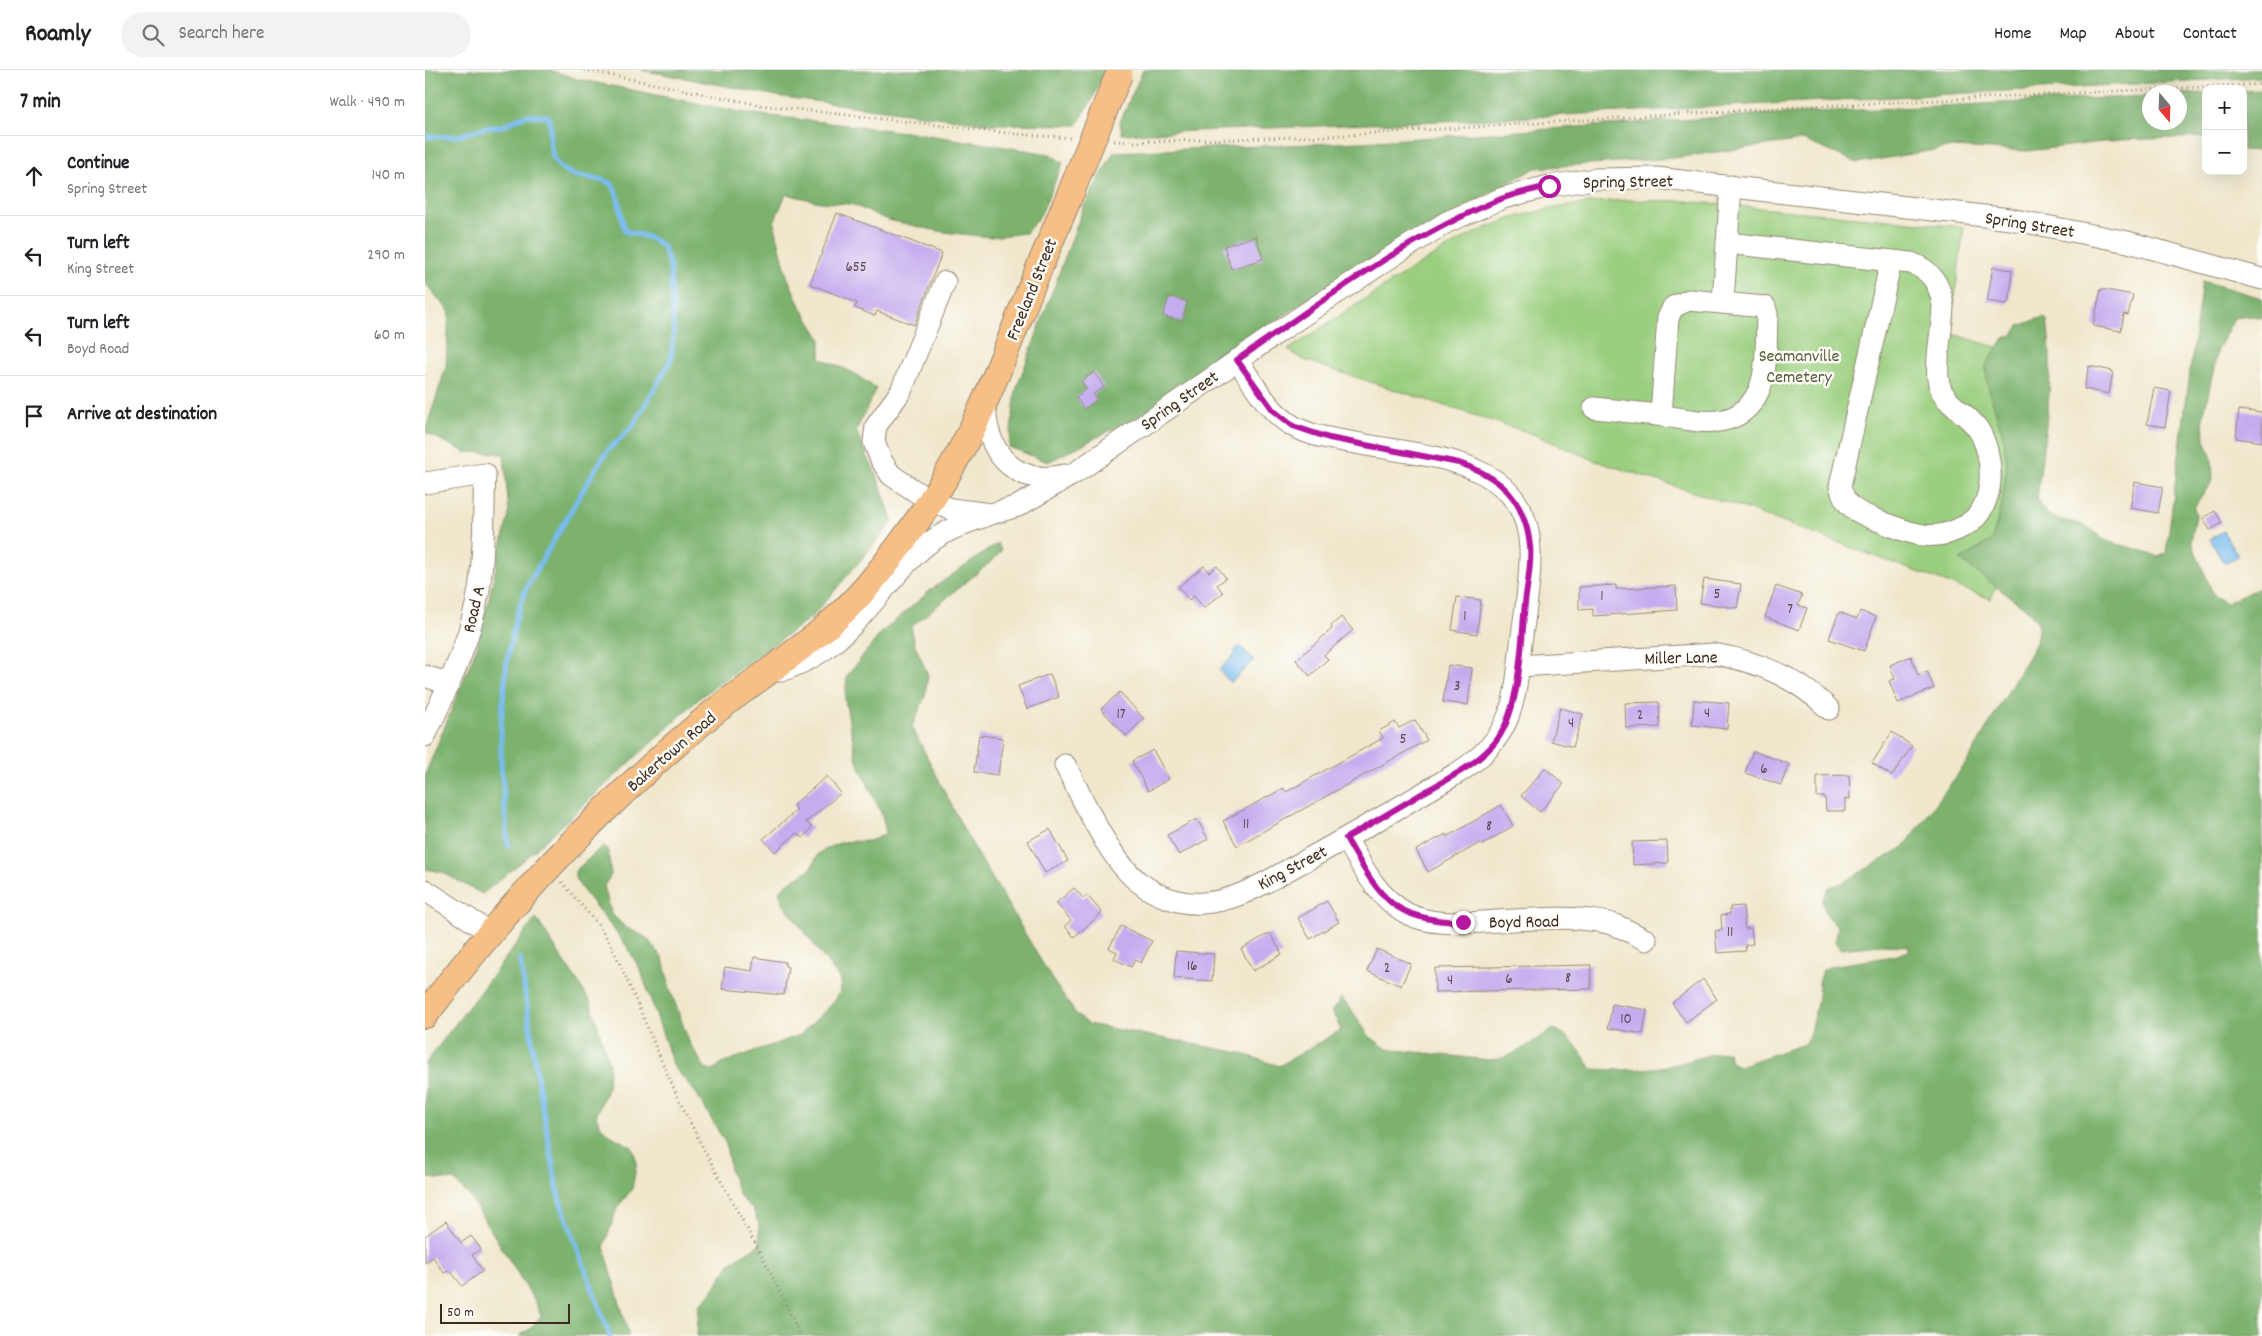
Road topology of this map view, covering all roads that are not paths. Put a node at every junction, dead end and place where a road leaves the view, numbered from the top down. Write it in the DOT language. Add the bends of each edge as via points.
graph roads {
  1 [pos="1120,72"];
  2 [pos="1731,186"];
  3 [pos="1727,243"];
  4 [pos="1891,261"];
  5 [pos="2262,279"];
  6 [pos="945,282"];
  7 [pos="1723,301"];
  8 [pos="1237,360"];
  9 [pos="985,403"];
  10 [pos="1594,408"];
  11 [pos="1661,416"];
  12 [pos="1075,472"];
  13 [pos="425,483"];
  14 [pos="930,502"];
  15 [pos="991,514"];
  16 [pos="1519,666"];
  17 [pos="425,676"];
  18 [pos="762,679"];
  19 [pos="449,684"];
  20 [pos="1829,709"];
  21 [pos="425,736"];
  22 [pos="1065,765"];
  23 [pos="1346,838"];
  24 [pos="425,890"];
  25 [pos="489,932"];
  26 [pos="1646,940"];
  27 [pos="425,1015"];
  1 -- 9 [label="main road, Freeland Street, bridge"];
  2 -- 3 [label="street"];
  2 -- 5 [label="street, Spring Street" via="2035,223 2128,242"];
  2 -- 8 [label="street, Spring Street" via="1656,178 1596,179 1549,186 1503,198 1447,222"];
  3 -- 4 [label="street"];
  3 -- 7 [label="street"];
  4 -- 4 [label="street" via="1919,266 1938,285 1943,304 1939,385 1945,398 1977,428 1987,453 1989,485 1985,503 1970,522 1943,535 1918,536 1857,511 1845,501 1840,486"];
  6 -- 14 [label="street, Spring Street" via="901,391 873,435 877,452 891,474"];
  7 -- 11 [label="street" via="1689,300 1677,303 1670,312"];
  7 -- 11 [label="street" via="1762,306 1766,310 1759,389 1749,406 1720,422"];
  8 -- 12 [label="street, Spring Street"];
  8 -- 16 [label="street, King Street" via="1273,410 1293,426 1329,438 1459,463 1489,476 1509,493 1523,517 1530,548"];
  9 -- 12 [label="street" via="985,420 994,447 1012,467 1037,478 1049,479"];
  9 -- 14 [label="main road, Freeland Street"];
  10 -- 11 [label="street"];
  12 -- 15 [label="street, Spring Street" via="1018,506"];
  13 -- 19 [label="street, Road A" via="485,474 479,589"];
  14 -- 15 [label="street, Spring Street" via="951,509"];
  14 -- 18 [label="main road, Bakertown Road" via="853,602"];
  15 -- 18 [label="street" via="952,528 916,554 844,632 823,650"];
  16 -- 20 [label="street, Miller Lane" via="1714,654 1769,669 1802,686"];
  16 -- 23 [label="street, King Street" via="1508,720 1485,753 1459,772"];
  17 -- 19 [label="street"];
  18 -- 25 [label="main road, Bakertown Road" via="703,721 593,820"];
  19 -- 21 [label="street, Road A"];
  22 -- 23 [label="street, King Street" via="1118,861 1145,887 1181,902 1203,903 1245,893"];
  23 -- 26 [label="street, Boyd Road" via="1373,884 1408,914 1463,922 1583,919 1609,923"];
  24 -- 25 [label="street"];
  25 -- 27 [label="main road, Bakertown Road"];
}
